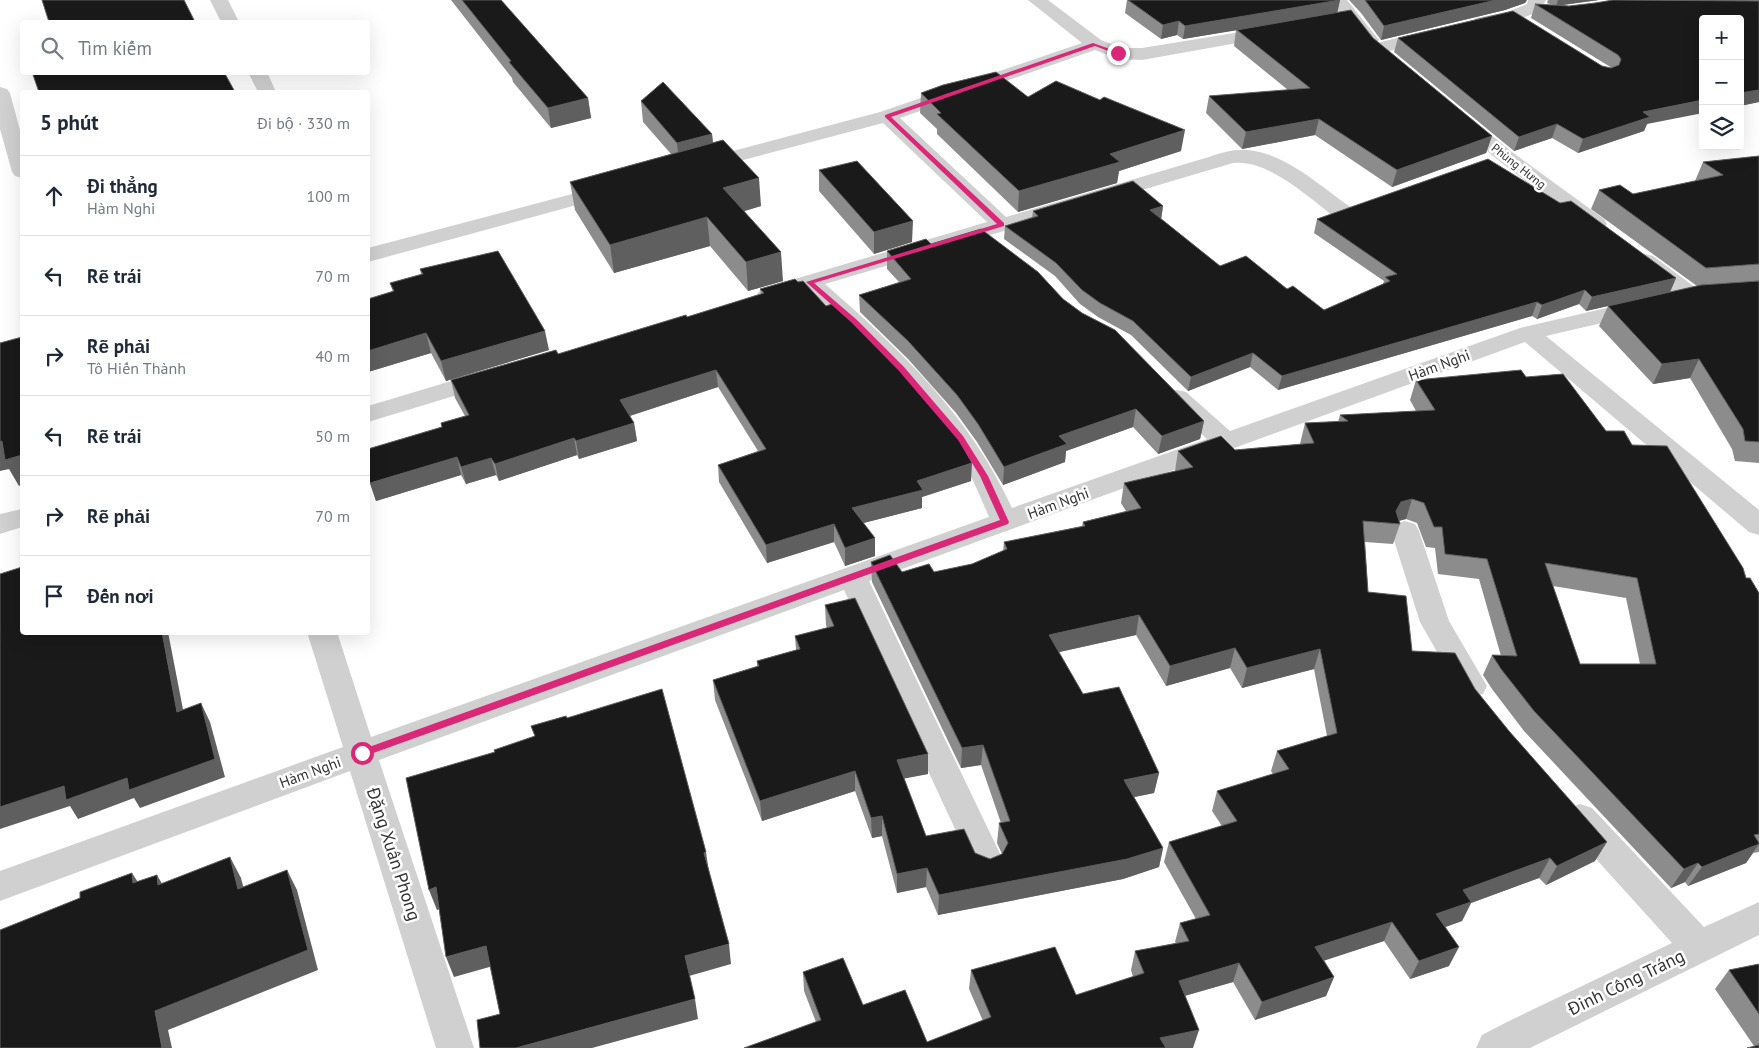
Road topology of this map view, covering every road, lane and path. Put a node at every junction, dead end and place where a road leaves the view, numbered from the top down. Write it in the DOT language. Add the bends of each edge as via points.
graph roads {
  1 [pos="219,0"];
  2 [pos="1037,0"];
  3 [pos="1338,0"];
  4 [pos="1540,6"];
  5 [pos="1512,16"];
  6 [pos="229,20"];
  7 [pos="1467,26"];
  8 [pos="1529,26"];
  9 [pos="1287,30"];
  10 [pos="1448,30"];
  11 [pos="1095,44"];
  12 [pos="1376,48"];
  13 [pos="1397,67"];
  14 [pos="258,75"];
  15 [pos="266,90"];
  16 [pos="0,93"];
  17 [pos="1443,105"];
  18 [pos="887,116"];
  19 [pos="16,167"];
  20 [pos="685,170"];
  21 [pos="627,185"];
  22 [pos="1344,213"];
  23 [pos="1002,224"];
  24 [pos="977,232"];
  25 [pos="1000,249"];
  26 [pos="370,254"];
  27 [pos="809,282"];
  28 [pos="1720,294"];
  29 [pos="1692,296"];
  30 [pos="753,299"];
  31 [pos="1528,333"];
  32 [pos="508,372"];
  33 [pos="1159,380"];
  34 [pos="370,413"];
  35 [pos="1226,442"];
  36 [pos="20,519"];
  37 [pos="1005,522"];
  38 [pos="0,524"];
  39 [pos="1759,526"];
  40 [pos="1405,532"];
  41 [pos="852,576"];
  42 [pos="323,635"];
  43 [pos="1490,713"];
  44 [pos="362,753"];
  45 [pos="1560,796"];
  46 [pos="987,862"];
  47 [pos="0,886"];
  48 [pos="1759,918"];
  49 [pos="1699,947"];
  50 [pos="1513,1043"];
  51 [pos="455,1048"];
  1 -- 6 [label="street"];
  2 -- 11 [label="street"];
  3 -- 12 [label="street" via="1345,20"];
  4 -- 5 [label="street"];
  5 -- 7 [label="street"];
  5 -- 8 [label="street"];
  9 -- 11 [label="street" via="1142,54 1118,53"];
  10 -- 12 [label="street"];
  11 -- 18 [label="street"];
  12 -- 13 [label="street"];
  14 -- 15 [label="street"];
  16 -- 19 [label="street"];
  17 -- 29 [label="street, Phùng Hưng" via="1496,159 1622,243"];
  18 -- 20 [label="street"];
  18 -- 23 [label="street"];
  21 -- 26 [label="street"];
  22 -- 23 [label="street" via="1269,163 1250,157 1236,157"];
  23 -- 24 [label="street"];
  24 -- 25 [label="street"];
  24 -- 27 [label="street"];
  27 -- 30 [label="street"];
  27 -- 37 [label="street" via="902,369 960,438 984,476"];
  28 -- 29 [label="street, Hàm Nghi"];
  29 -- 31 [label="street, Hàm Nghi"];
  31 -- 35 [label="street, Hàm Nghi"];
  31 -- 39 [label="street"];
  32 -- 34 [label="street"];
  33 -- 35 [label="street"];
  35 -- 37 [label="street, Hàm Nghi"];
  36 -- 38 [label="street"];
  37 -- 41 [label="street, Hàm Nghi"];
  40 -- 43 [label="street" via="1435,622"];
  41 -- 44 [label="street, Hàm Nghi"];
  41 -- 46 [label="street"];
  42 -- 44 [label="street, Đặng Xuân Phong"];
  44 -- 47 [label="street, Hàm Nghi"];
  44 -- 51 [label="street, Đặng Xuân Phong"];
  45 -- 49 [label="street"];
  48 -- 49 [label="street, Đinh Công Tráng"];
  49 -- 50 [label="street, Đinh Công Tráng"];
}
